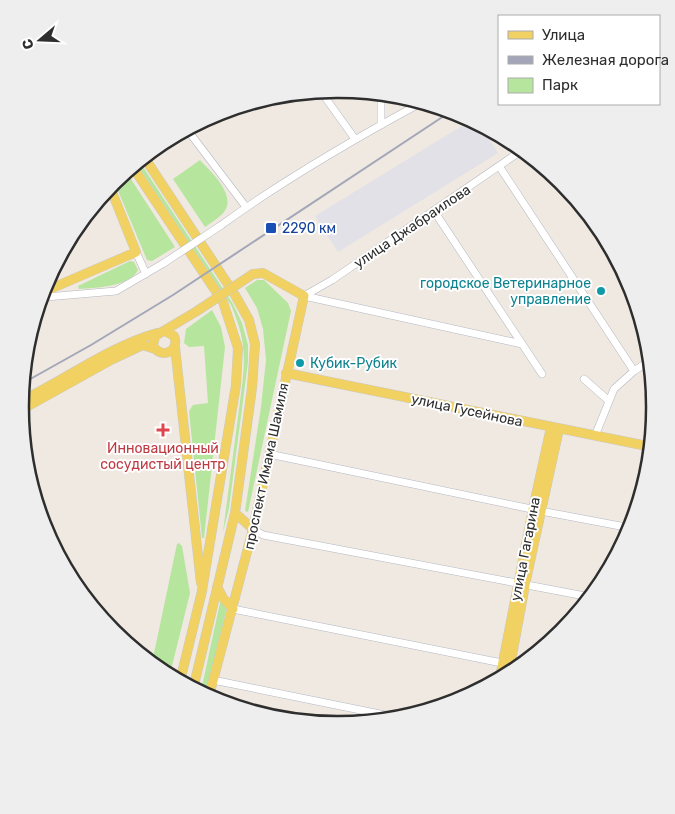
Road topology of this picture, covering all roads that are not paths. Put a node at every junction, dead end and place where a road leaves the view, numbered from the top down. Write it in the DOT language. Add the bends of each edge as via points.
graph roads {
  1 [pos="326,99"];
  2 [pos="381,101"];
  3 [pos="412,108"];
  4 [pos="381,125"];
  5 [pos="191,135"];
  6 [pos="355,139"];
  7 [pos="515,155"];
  8 [pos="148,163"];
  9 [pos="499,166"];
  10 [pos="137,173"];
  11 [pos="113,195"];
  12 [pos="246,207"];
  13 [pos="434,211"];
  14 [pos="136,252"];
  15 [pos="146,274"];
  16 [pos="51,292"];
  17 [pos="50,296"];
  18 [pos="304,296"];
  19 [pos="186,318"];
  20 [pos="161,332"];
  21 [pos="175,344"];
  22 [pos="522,344"];
  23 [pos="155,349"];
  24 [pos="166,354"];
  25 [pos="644,365"];
  26 [pos="634,371"];
  27 [pos="286,373"];
  28 [pos="178,374"];
  29 [pos="542,374"];
  30 [pos="584,379"];
  31 [pos="29,397"];
  32 [pos="609,401"];
  33 [pos="29,406"];
  34 [pos="555,428"];
  35 [pos="595,436"];
  36 [pos="644,445"];
  37 [pos="269,454"];
  38 [pos="537,510"];
  39 [pos="235,513"];
  40 [pos="622,526"];
  41 [pos="253,529"];
  42 [pos="196,551"];
  43 [pos="208,554"];
  44 [pos="522,584"];
  45 [pos="217,587"];
  46 [pos="202,591"];
  47 [pos="582,595"];
  48 [pos="233,609"];
  49 [pos="508,664"];
  50 [pos="506,666"];
  51 [pos="182,673"];
  52 [pos="213,680"];
  53 [pos="195,681"];
  54 [pos="211,688"];
  55 [pos="376,713"];
  1 -- 6 [label="street"];
  2 -- 4 [label="street"];
  3 -- 4 [label="street"];
  4 -- 6 [label="street"];
  5 -- 12 [label="street"];
  6 -- 12 [label="street"];
  7 -- 9 [label="street, улица Джабраилова"];
  8 -- 39 [label="main road, проспект Имама Шамиля" via="249,320 255,344"];
  9 -- 13 [label="street, улица Джабраилова"];
  9 -- 26 [label="street"];
  10 -- 43 [label="main road" via="223,302 238,348 236,385"];
  11 -- 14 [label="main road"];
  12 -- 15 [label="street, bridge"];
  13 -- 18 [label="street, улица Джабраилова"];
  13 -- 22 [label="street"];
  14 -- 15 [label="street"];
  14 -- 16 [label="main road"];
  15 -- 17 [label="street" via="116,291"];
  18 -- 19 [label="main road, bridge" via="262,272 253,274"];
  18 -- 22 [label="street"];
  18 -- 27 [label="main road, проспект Имама Шамиля"];
  19 -- 20 [label="main road"];
  19 -- 21 [label="main road"];
  20 -- 21 [label="main road" via="171,332"];
  20 -- 23 [label="main road" via="153,342"];
  20 -- 31 [label="main road" via="105,355"];
  21 -- 24 [label="main road" via="173,350"];
  21 -- 28 [label="main road"];
  22 -- 29 [label="street"];
  23 -- 24 [label="main road"];
  23 -- 33 [label="main road" via="143,345"];
  24 -- 28 [label="main road"];
  25 -- 26 [label="street"];
  26 -- 32 [label="street" via="614,389"];
  27 -- 34 [label="main road, улица Гусейнова"];
  27 -- 37 [label="main road, проспект Имама Шамиля"];
  28 -- 42 [label="main road"];
  30 -- 32 [label="street"];
  32 -- 35 [label="street"];
  34 -- 35 [label="main road, улица Гусейнова"];
  34 -- 38 [label="main road, улица Гагарина"];
  35 -- 36 [label="main road, улица Гусейнова"];
  37 -- 38 [label="street"];
  37 -- 41 [label="main road, проспект Имама Шамиля"];
  38 -- 40 [label="street"];
  38 -- 44 [label="main road, улица Гагарина"];
  39 -- 41 [label="main road"];
  39 -- 45 [label="main road, проспект Имама Шамиля"];
  41 -- 44 [label="street" via="263,535"];
  41 -- 48 [label="main road, проспект Имама Шамиля"];
  42 -- 43 [label="main road" via="199,556"];
  42 -- 46 [label="main road"];
  43 -- 46 [label="main road"];
  44 -- 47 [label="street"];
  44 -- 49 [label="main road, улица Гагарина"];
  45 -- 48 [label="main road"];
  45 -- 53 [label="main road, проспект Имама Шамиля"];
  46 -- 51 [label="main road"];
  48 -- 50 [label="street"];
  48 -- 52 [label="main road, проспект Имама Шамиля"];
  52 -- 54 [label="main road, проспект Имама Шамиля"];
  52 -- 55 [label="street"];
}
